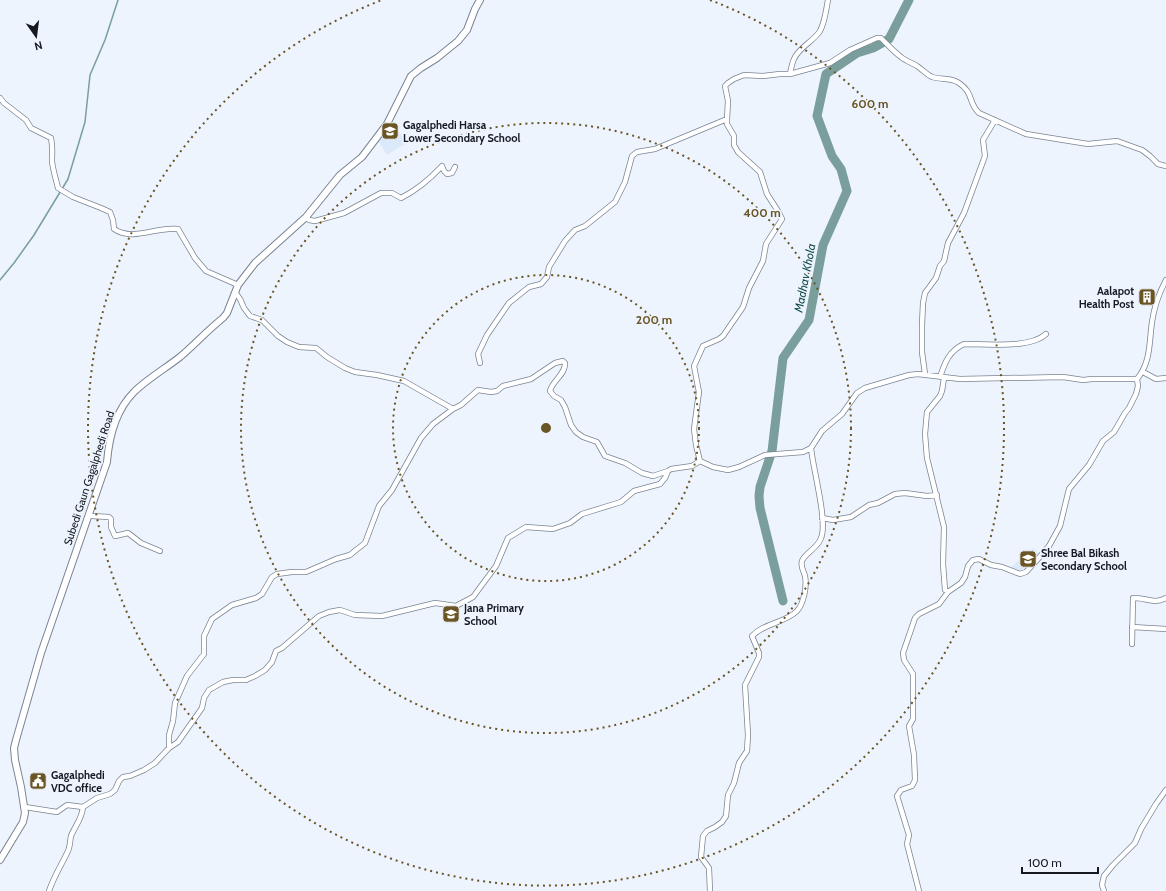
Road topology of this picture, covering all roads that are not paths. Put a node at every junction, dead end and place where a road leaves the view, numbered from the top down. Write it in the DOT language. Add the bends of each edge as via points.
graph roads {
  1 [pos="480,0"];
  2 [pos="828,0"];
  3 [pos="790,74"];
  4 [pos="0,98"];
  5 [pos="727,119"];
  6 [pos="995,120"];
  7 [pos="1166,166"];
  8 [pos="455,167"];
  9 [pos="306,217"];
  10 [pos="1166,280"];
  11 [pos="238,285"];
  12 [pos="235,292"];
  13 [pos="1046,334"];
  14 [pos="480,363"];
  15 [pos="1143,372"];
  16 [pos="925,374"];
  17 [pos="942,377"];
  18 [pos="1166,378"];
  19 [pos="1137,379"];
  20 [pos="453,409"];
  21 [pos="811,448"];
  22 [pos="700,461"];
  23 [pos="668,472"];
  24 [pos="936,495"];
  25 [pos="89,514"];
  26 [pos="822,518"];
  27 [pos="160,551"];
  28 [pos="948,592"];
  29 [pos="1166,598"];
  30 [pos="1132,628"];
  31 [pos="1166,629"];
  32 [pos="1132,644"];
  33 [pos="169,748"];
  34 [pos="1166,790"];
  35 [pos="25,807"];
  36 [pos="83,807"];
  37 [pos="0,860"];
  38 [pos="49,891"];
  39 [pos="710,891"];
  40 [pos="919,891"];
  41 [pos="1104,891"];
  1 -- 9 [label="street, Subedi Gaun Gagalphedi Road" via="467,30 458,41 412,76 387,124 362,157 340,174"];
  2 -- 3 [label="street" via="820,31 798,52"];
  3 -- 5 [label="street" via="744,75 728,83"];
  3 -- 6 [label="street" via="830,63 850,50 881,38 900,57 928,75 958,82 970,93 975,109"];
  4 -- 11 [label="street" via="26,120 31,128 51,138 53,171 58,188 110,212 114,229 119,232 144,234 178,229 206,271"];
  5 -- 14 [label="street" via="632,156 626,182 615,202 585,226 574,230 549,267 547,278 541,284 529,287 509,303 478,354"];
  5 -- 22 [label="street" via="734,136 734,145 760,172 767,194 782,219 766,244 763,261 744,307 723,336 703,346 694,366 699,392 694,429"];
  6 -- 7 [label="street" via="1026,134 1088,144 1117,141 1142,150 1158,164"];
  6 -- 16 [label="street" via="983,140 985,156 964,213 948,243 944,261 936,278 925,293 922,311 922,352"];
  8 -- 9 [label="street" via="447,174 442,166 428,180 401,198 392,193 382,192 344,213 315,221"];
  9 -- 11 [label="street, Subedi Gaun Gagalphedi Road" via="255,263"];
  10 -- 15 [label="street" via="1160,291 1152,320 1147,361"];
  11 -- 12 [label="street, Subedi Gaun Gagalphedi Road"];
  12 -- 20 [label="street" via="250,316 262,320 287,342 298,347 316,348 354,372 404,381"];
  12 -- 25 [label="street, Subedi Gaun Gagalphedi Road" via="223,318 181,356 134,392 122,407 109,440 107,462"];
  13 -- 17 [label="street" via="1042,338 1016,344 964,344 950,354"];
  15 -- 18 [label="street" via="1156,379"];
  15 -- 19 [label="street"];
  16 -- 17 [label="street"];
  16 -- 21 [label="street" via="902,377 861,390 842,414 822,431"];
  17 -- 19 [label="street"];
  17 -- 24 [label="street" via="940,396 927,412 925,434 927,458"];
  19 -- 28 [label="street" via="1136,394 1129,408 1114,432 1103,441 1089,465 1069,489 1060,526 1049,546 1037,560 1026,572 1020,574 979,559 973,560 963,580"];
  20 -- 23 [label="street" via="478,390 491,392 531,379 555,363 563,361 566,363 564,369 550,392 561,400 576,432 597,442 605,456 642,473 653,476"];
  20 -- 33 [label="street" via="433,424 421,438 392,490 379,506 365,543 350,555 306,572 277,574 272,577 262,594 232,605 212,619 204,636 204,654 187,676 175,703"];
  21 -- 22 [label="street" via="799,453 765,455 728,470"];
  21 -- 26 [label="street"];
  22 -- 23 [label="street" via="692,466 671,469"];
  23 -- 33 [label="street" via="660,484 634,492 621,502 582,514 570,524 553,529 526,527 508,538 496,566 473,597 456,606 435,603 382,616 355,615 340,610 319,616 276,652 265,670 246,680 223,682 208,690 197,718 178,742"];
  24 -- 26 [label="street" via="895,494 869,505 851,517 833,520"];
  24 -- 28 [label="street" via="944,527 942,564 945,590"];
  25 -- 27 [label="street" via="109,517 115,536 128,533 141,543"];
  25 -- 35 [label="street, Subedi Gaun Gagalphedi Road" via="41,653 14,748"];
  26 -- 39 [label="street" via="820,542 801,564 805,578 801,606 792,615 766,626 752,636 759,657 745,685 747,751 739,763 728,795 726,816 703,836 701,857 709,868"];
  28 -- 40 [label="street" via="939,604 915,618 903,653 904,660 913,674 913,719 909,726 915,780 912,786 901,790 897,796 909,836 907,844"];
  29 -- 30 [label="street" via="1154,602 1132,598"];
  30 -- 31 [label="street"];
  30 -- 32 [label="street"];
  33 -- 36 [label="street" via="155,763 144,770 123,777 110,794 97,798"];
  34 -- 41 [label="street" via="1141,829 1135,844 1104,876"];
  35 -- 36 [label="street" via="53,813 67,806"];
  35 -- 37 [label="street" via="23,822"];
  36 -- 38 [label="street" via="80,822 71,836 68,850"];
}
